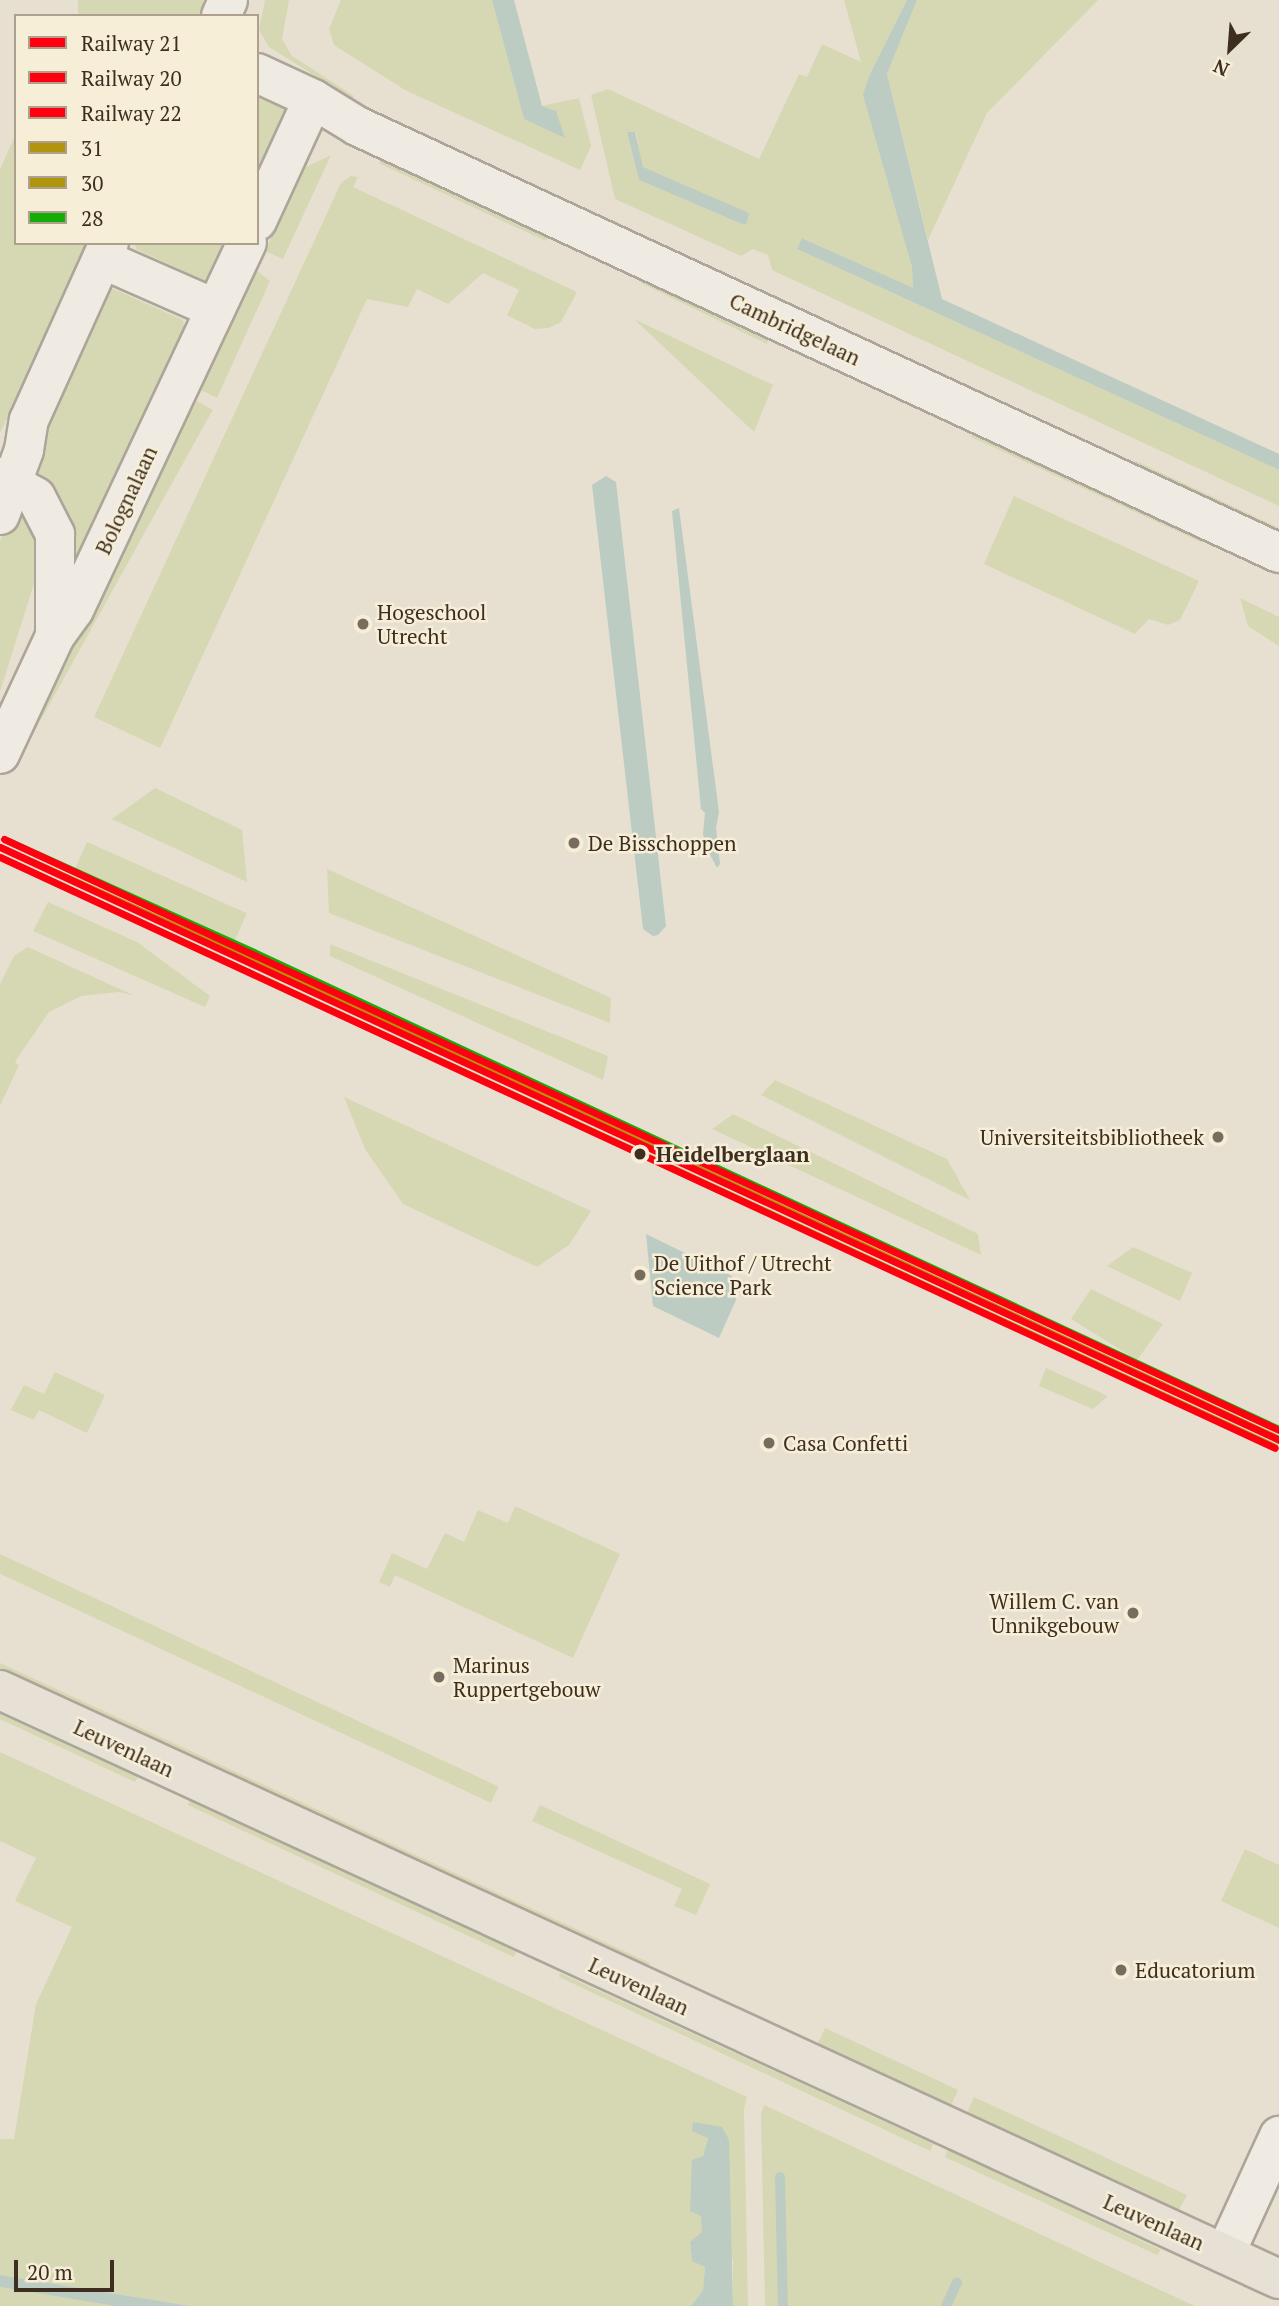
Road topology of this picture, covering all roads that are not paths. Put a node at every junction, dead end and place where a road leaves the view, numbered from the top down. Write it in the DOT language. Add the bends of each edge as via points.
graph roads {
  1 [pos="259,75"];
  2 [pos="313,99"];
  3 [pos="259,217"];
  4 [pos="246,245"];
  5 [pos="106,251"];
  6 [pos="216,309"];
  7 [pos="2,480"];
  8 [pos="1279,553"];
  9 [pos="55,636"];
  10 [pos="0,754"];
  11 [pos="0,1690"];
  12 [pos="1279,2136"];
  13 [pos="1225,2254"];
  14 [pos="1279,2279"];
  1 -- 2 [label="street"];
  2 -- 3 [label="street"];
  2 -- 8 [label="street, Cambridgelaan" via="357,126"];
  4 -- 6 [label="street, Bolognalaan"];
  5 -- 6 [label="street"];
  5 -- 7 [label="street"];
  6 -- 9 [label="street, Bolognalaan" via="74,610"];
  7 -- 9 [label="street" via="36,497 55,534"];
  9 -- 10 [label="street, Bolognalaan"];
  11 -- 13 [label="main road, Leuvenlaan"];
  12 -- 13 [label="street"];
  13 -- 14 [label="main road, Leuvenlaan"];
}
